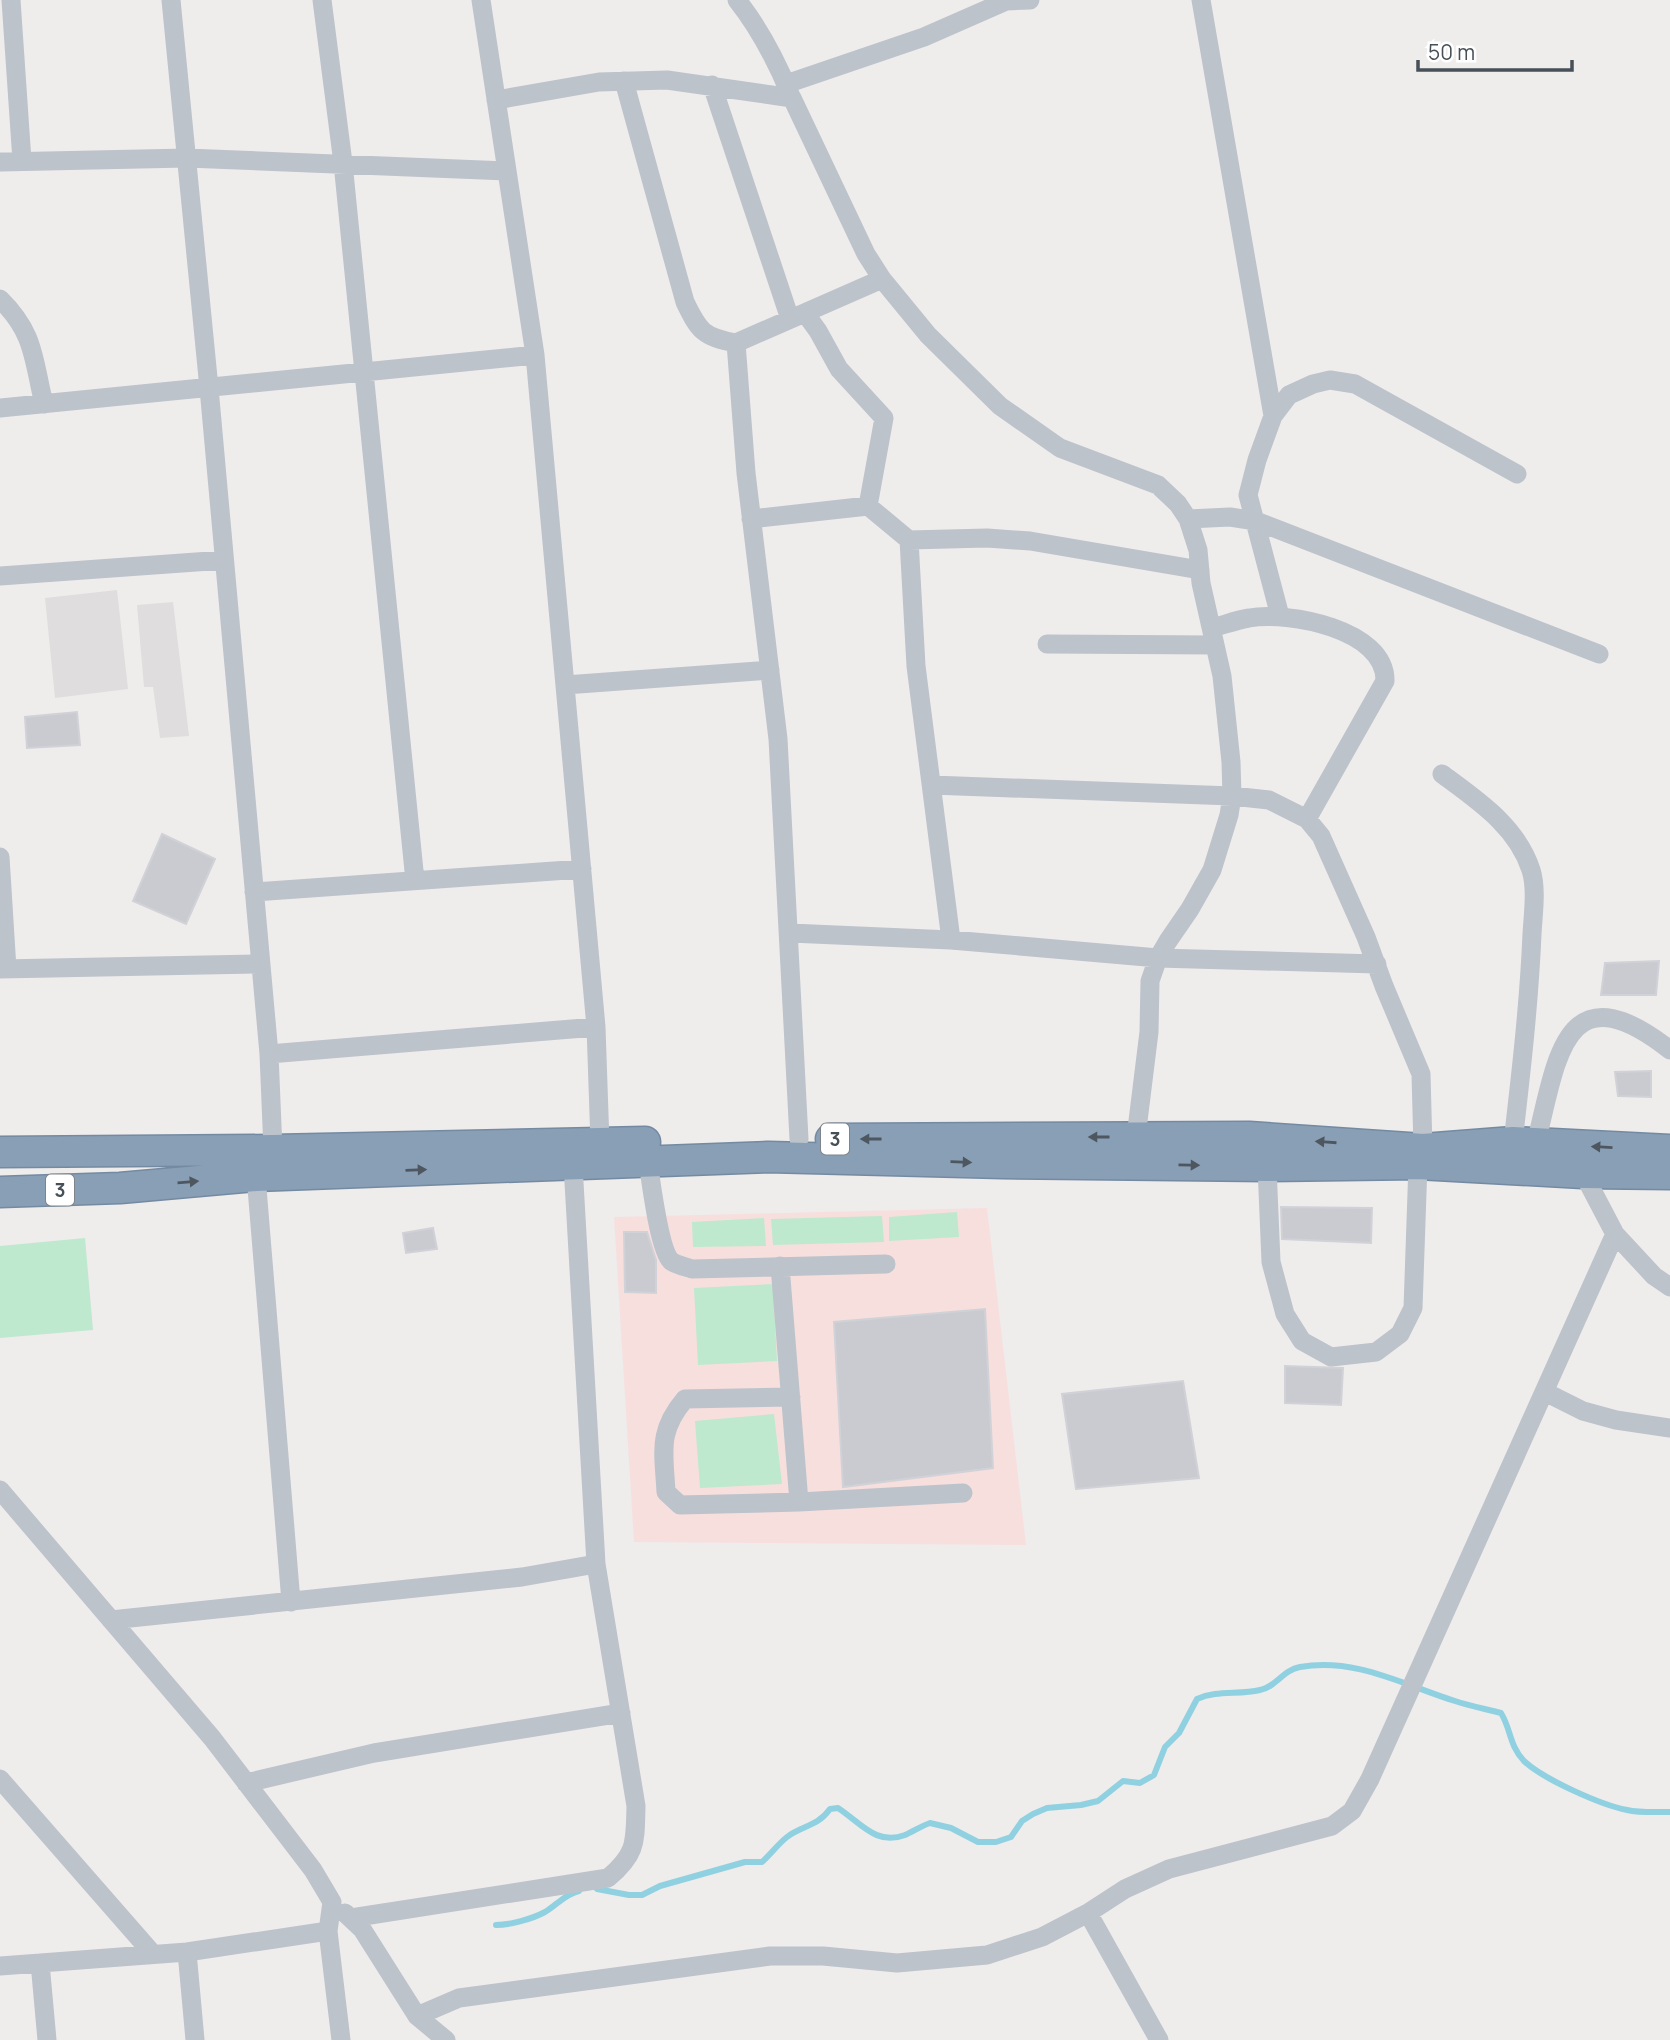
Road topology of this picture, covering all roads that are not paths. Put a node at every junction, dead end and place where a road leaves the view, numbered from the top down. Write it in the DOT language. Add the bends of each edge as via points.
graph roads {
  1 [pos="11,0"];
  2 [pos="171,0"];
  3 [pos="322,0"];
  4 [pos="481,0"];
  5 [pos="737,0"];
  6 [pos="1030,0"];
  7 [pos="1201,0"];
  8 [pos="624,81"];
  9 [pos="712,85"];
  10 [pos="789,91"];
  11 [pos="496,100"];
  12 [pos="187,158"];
  13 [pos="22,161"];
  14 [pos="0,162"];
  15 [pos="344,163"];
  16 [pos="507,171"];
  17 [pos="881,279"];
  18 [pos="0,299"];
  19 [pos="798,316"];
  20 [pos="736,343"];
  21 [pos="535,355"];
  22 [pos="364,373"];
  23 [pos="209,388"];
  24 [pos="44,404"];
  25 [pos="0,408"];
  26 [pos="1273,416"];
  27 [pos="1517,474"];
  28 [pos="868,506"];
  29 [pos="751,519"];
  30 [pos="1188,519"];
  31 [pos="1256,521"];
  32 [pos="909,540"];
  33 [pos="224,560"];
  34 [pos="1200,570"];
  35 [pos="0,576"];
  36 [pos="1280,616"];
  37 [pos="1213,637"];
  38 [pos="1047,644"];
  39 [pos="1599,654"];
  40 [pos="770,670"];
  41 [pos="565,685"];
  42 [pos="1442,774"];
  43 [pos="932,785"];
  44 [pos="1232,796"];
  45 [pos="1307,819"];
  46 [pos="0,857"];
  47 [pos="582,869"];
  48 [pos="415,881"];
  49 [pos="254,892"];
  50 [pos="790,933"];
  51 [pos="951,940"];
  52 [pos="1158,958"];
  53 [pos="260,964"];
  54 [pos="1377,964"];
  55 [pos="4,969"];
  56 [pos="596,1027"];
  57 [pos="1670,1050"];
  58 [pos="269,1054"];
  59 [pos="1136,1137"];
  60 [pos="799,1139"];
  61 [pos="600,1143"];
  62 [pos="1524,1143"];
  63 [pos="273,1150"];
  64 [pos="1670,1150"];
  65 [pos="0,1152"];
  66 [pos="116,1152"];
  67 [pos="1420,1156"];
  68 [pos="648,1162"];
  69 [pos="573,1165"];
  70 [pos="1267,1166"];
  71 [pos="1583,1173"];
  72 [pos="1670,1174"];
  73 [pos="256,1176"];
  74 [pos="120,1188"];
  75 [pos="0,1192"];
  76 [pos="1615,1234"];
  77 [pos="886,1264"];
  78 [pos="780,1266"];
  79 [pos="1670,1287"];
  80 [pos="1545,1391"];
  81 [pos="791,1397"];
  82 [pos="1670,1428"];
  83 [pos="0,1490"];
  84 [pos="963,1493"];
  85 [pos="799,1502"];
  86 [pos="596,1564"];
  87 [pos="290,1602"];
  88 [pos="111,1620"];
  89 [pos="621,1713"];
  90 [pos="0,1779"];
  91 [pos="246,1783"];
  92 [pos="332,1902"];
  93 [pos="1088,1913"];
  94 [pos="351,1918"];
  95 [pos="328,1931"];
  96 [pos="187,1952"];
  97 [pos="153,1954"];
  98 [pos="40,1963"];
  99 [pos="0,1966"];
  100 [pos="417,2016"];
  101 [pos="47,2040"];
  102 [pos="195,2040"];
  103 [pos="341,2040"];
  104 [pos="446,2040"];
  105 [pos="1159,2040"];
  1 -- 13 [label="street"];
  2 -- 12 [label="street"];
  3 -- 15 [label="street"];
  4 -- 11 [label="street"];
  5 -- 10 [label="street" via="778,63"];
  6 -- 10 [label="street" via="1006,1"];
  7 -- 26 [label="street"];
  8 -- 9 [label="street"];
  8 -- 11 [label="street"];
  8 -- 20 [label="street" via="685,302 698,328 716,340"];
  9 -- 10 [label="street"];
  9 -- 19 [label="street"];
  10 -- 17 [label="street"];
  11 -- 16 [label="street"];
  12 -- 13 [label="street"];
  12 -- 15 [label="street"];
  12 -- 23 [label="street"];
  13 -- 14 [label="street"];
  15 -- 16 [label="street"];
  15 -- 22 [label="street"];
  16 -- 21 [label="street"];
  17 -- 19 [label="street"];
  17 -- 30 [label="street" via="928,335 1000,406 1060,448 1158,485"];
  18 -- 24 [label="street" via="24,326 33,347"];
  19 -- 20 [label="street"];
  19 -- 28 [label="street" via="818,331 839,369 884,418"];
  20 -- 29 [label="street"];
  21 -- 22 [label="street"];
  21 -- 41 [label="street"];
  22 -- 23 [label="street"];
  22 -- 48 [label="street"];
  23 -- 24 [label="street"];
  23 -- 33 [label="street"];
  24 -- 25 [label="street"];
  26 -- 27 [label="street" via="1289,395 1313,384 1330,380 1355,384"];
  26 -- 31 [label="street" via="1248,495"];
  28 -- 29 [label="street"];
  28 -- 32 [label="street"];
  29 -- 40 [label="street"];
  30 -- 31 [label="street"];
  30 -- 34 [label="street"];
  31 -- 36 [label="street"];
  31 -- 39 [label="street"];
  32 -- 34 [label="street" via="1030,541"];
  32 -- 43 [label="street" via="916,666"];
  33 -- 35 [label="street"];
  33 -- 49 [label="street"];
  34 -- 37 [label="street"];
  36 -- 37 [label="street" via="1250,617"];
  36 -- 45 [label="street" via="1321,622 1366,645 1379,657 1385,672 1385,681"];
  37 -- 38 [label="street"];
  37 -- 44 [label="street" via="1223,688"];
  40 -- 41 [label="street"];
  40 -- 50 [label="street"];
  41 -- 47 [label="street"];
  42 -- 62 [label="street" via="1501,820 1532,872"];
  43 -- 44 [label="street"];
  43 -- 51 [label="street"];
  44 -- 45 [label="street" via="1269,800"];
  44 -- 52 [label="street" via="1212,870"];
  45 -- 54 [label="street" via="1321,836"];
  46 -- 55 [label="street"];
  47 -- 48 [label="street"];
  47 -- 56 [label="street"];
  48 -- 49 [label="street"];
  49 -- 53 [label="street"];
  50 -- 51 [label="street"];
  50 -- 60 [label="street"];
  51 -- 52 [label="street"];
  52 -- 54 [label="street"];
  52 -- 59 [label="street" via="1150,981 1149,1032"];
  53 -- 55 [label="street"];
  53 -- 58 [label="street"];
  54 -- 67 [label="street" via="1421,1074"];
  56 -- 58 [label="street"];
  56 -- 61 [label="street"];
  57 -- 62 [label="street" via="1627,1021 1584,1020 1557,1059"];
  58 -- 63 [label="street"];
  59 -- 60 [label="highway, 3, one-way"];
  67 -- 59 [label="highway, 3, one-way" via="1249,1137"];
  60 -- 61 [label="highway, 3"];
  61 -- 63 [label="highway, 3"];
  64 -- 62 [label="highway, 3, one-way"];
  62 -- 67 [label="highway, 3"];
  63 -- 66 [label="highway, 3"];
  65 -- 66 [label="highway, 3"];
  66 -- 74 [label="highway"];
  67 -- 70 [label="highway, 3"];
  67 -- 70 [label="street" via="1413,1308 1400,1334 1376,1352 1331,1357 1302,1340 1284,1314 1271,1262"];
  67 -- 71 [label="highway, 3"];
  68 -- 69 [label="highway, 3"];
  68 -- 70 [label="highway, 3, one-way" via="768,1157"];
  68 -- 78 [label="street" via="671,1261 692,1269"];
  73 -- 69 [label="highway, 3, one-way"];
  69 -- 86 [label="street"];
  71 -- 72 [label="highway, 3"];
  71 -- 76 [label="street"];
  74 -- 73 [label="highway, 3, one-way"];
  73 -- 87 [label="street"];
  74 -- 75 [label="highway, 3"];
  76 -- 79 [label="street"];
  76 -- 80 [label="street"];
  77 -- 78 [label="street"];
  78 -- 81 [label="street"];
  80 -- 82 [label="street" via="1583,1411"];
  80 -- 93 [label="street" via="1352,1811 1332,1826 1169,1869"];
  81 -- 85 [label="street"];
  81 -- 85 [label="street" via="685,1399 671,1416 663,1441 666,1492 680,1505"];
  83 -- 88 [label="street"];
  84 -- 85 [label="street"];
  86 -- 87 [label="street" via="522,1577"];
  86 -- 89 [label="street"];
  87 -- 88 [label="street"];
  88 -- 91 [label="street"];
  89 -- 91 [label="street" via="374,1753"];
  89 -- 94 [label="street" via="636,1806 635,1841 625,1864 607,1878"];
  90 -- 97 [label="street"];
  91 -- 92 [label="street"];
  92 -- 94 [label="street"];
  92 -- 95 [label="street"];
  93 -- 100 [label="street" via="1042,1937 987,1955 897,1963 770,1956 459,1998"];
  93 -- 105 [label="street"];
  94 -- 100 [label="street"];
  95 -- 96 [label="street"];
  95 -- 103 [label="street"];
  96 -- 97 [label="street"];
  96 -- 102 [label="street"];
  97 -- 98 [label="street"];
  98 -- 99 [label="street"];
  98 -- 101 [label="street"];
  100 -- 104 [label="street"];
}
